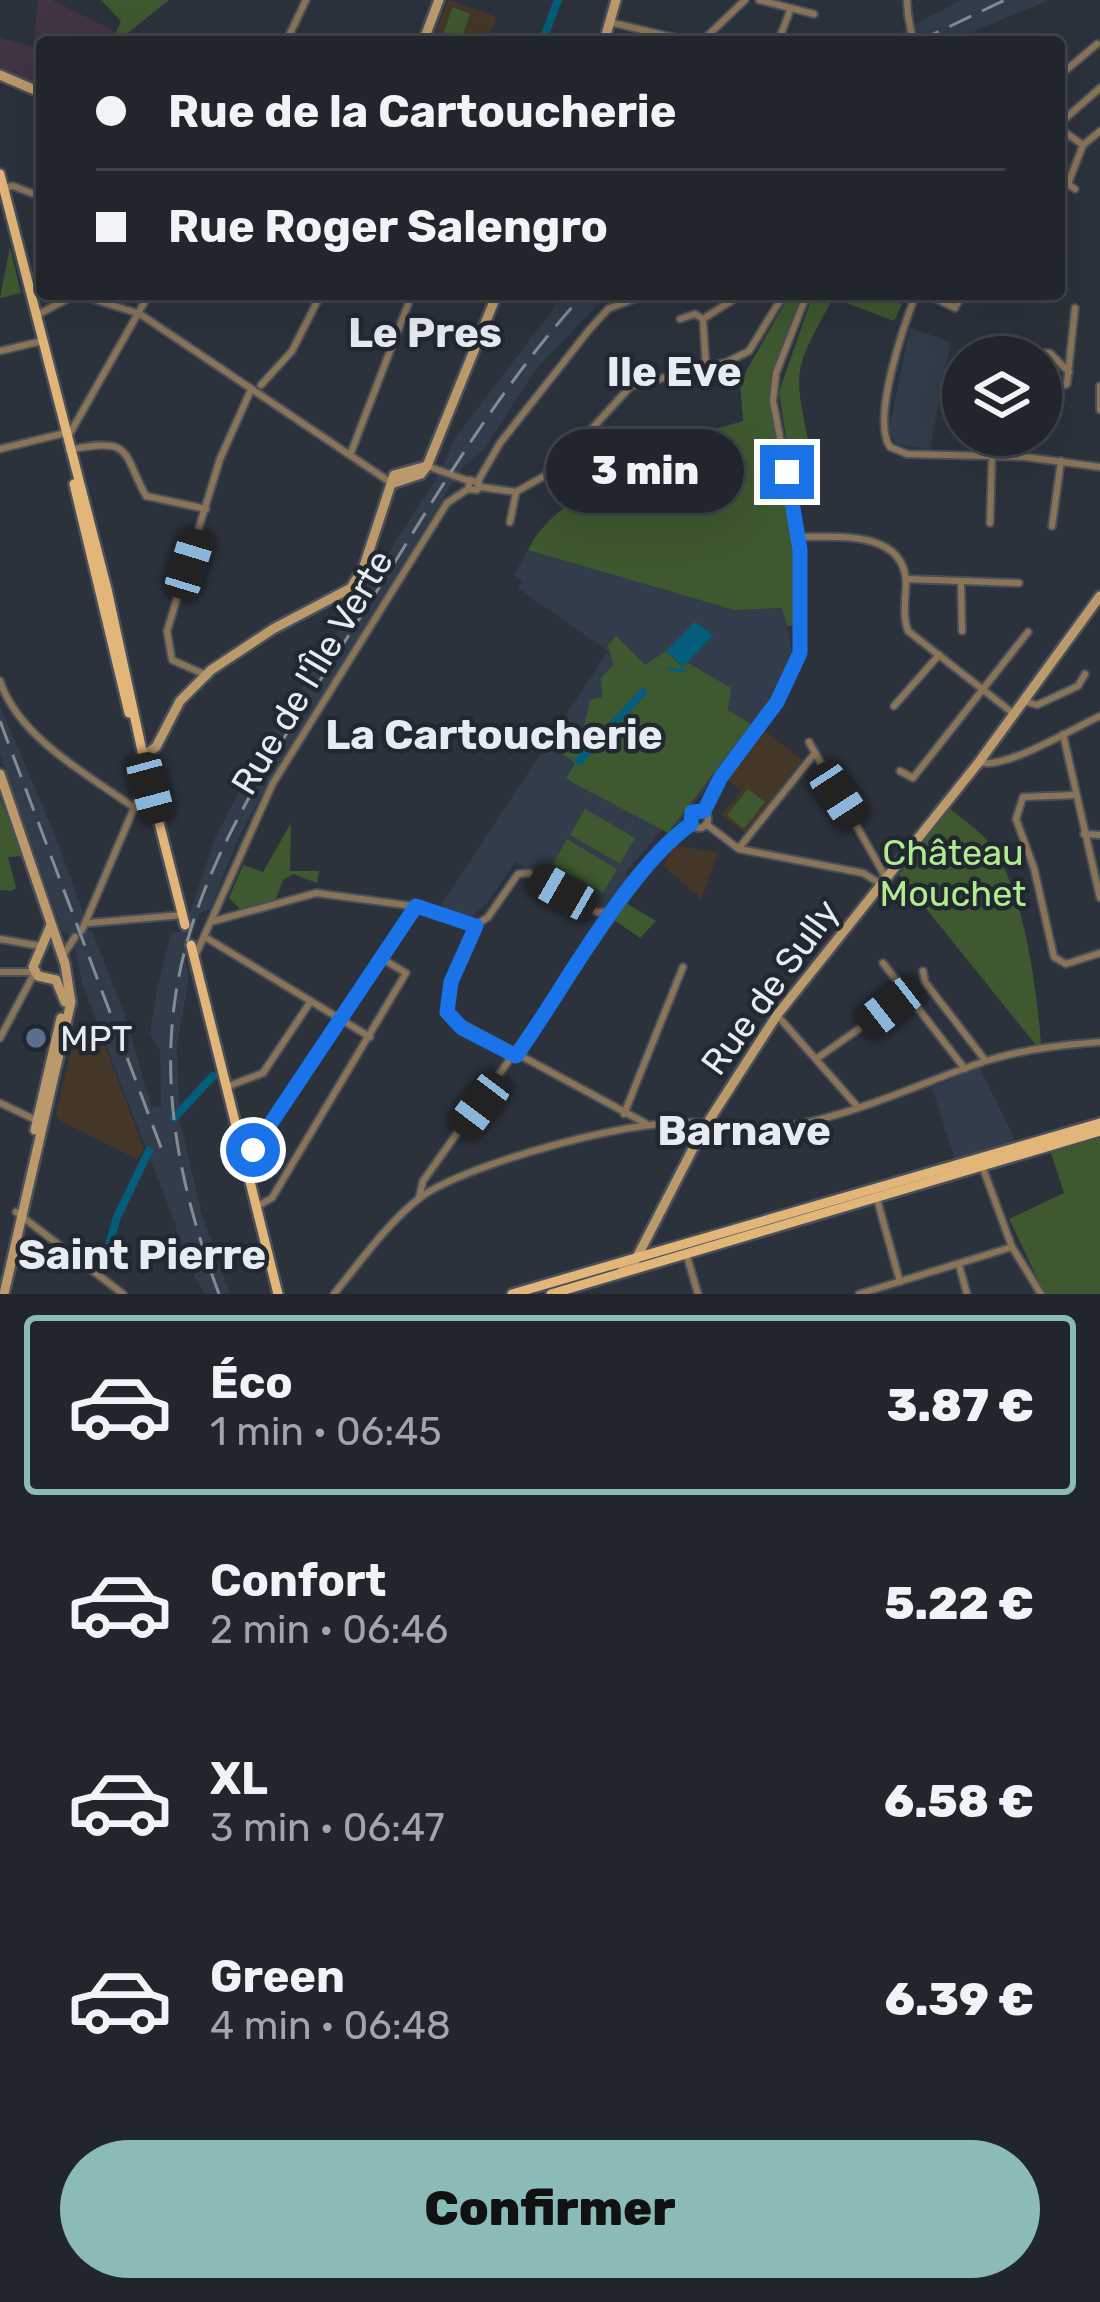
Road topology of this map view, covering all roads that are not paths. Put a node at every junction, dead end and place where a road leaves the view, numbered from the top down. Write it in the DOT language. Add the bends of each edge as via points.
graph roads {
  1 [pos="306,0"];
  2 [pos="439,0"];
  3 [pos="616,0"];
  4 [pos="745,0"];
  5 [pos="759,0"];
  6 [pos="907,0"];
  7 [pos="791,8"];
  8 [pos="814,14"];
  9 [pos="609,22"];
  10 [pos="289,36"];
  11 [pos="425,36"];
  12 [pos="606,36"];
  13 [pos="671,36"];
  14 [pos="704,36"];
  15 [pos="780,36"];
  16 [pos="912,36"];
  17 [pos="1096,44"];
  18 [pos="1065,71"];
  19 [pos="0,75"];
  20 [pos="1100,88"];
  21 [pos="36,90"];
  22 [pos="1065,120"];
  23 [pos="1065,131"];
  24 [pos="1100,131"];
  25 [pos="1083,145"];
  26 [pos="0,174"];
  27 [pos="1065,182"];
  28 [pos="3,188"];
  29 [pos="36,195"];
  30 [pos="6,221"];
  31 [pos="61,300"];
  32 [pos="102,300"];
  33 [pos="146,300"];
  34 [pos="318,300"];
  35 [pos="410,300"];
  36 [pos="495,300"];
  37 [pos="631,300"];
  38 [pos="733,300"];
  39 [pos="780,300"];
  40 [pos="805,300"];
  41 [pos="914,300"];
  42 [pos="57,301"];
  43 [pos="32,303"];
  44 [pos="1075,308"];
  45 [pos="140,314"];
  46 [pos="680,319"];
  47 [pos="36,320"];
  48 [pos="703,320"];
  49 [pos="42,341"];
  50 [pos="0,351"];
  51 [pos="1062,364"];
  52 [pos="706,367"];
  53 [pos="1070,372"];
  54 [pos="1062,385"];
  55 [pos="1100,386"];
  56 [pos="250,389"];
  57 [pos="261,389"];
  58 [pos="1100,410"];
  59 [pos="66,440"];
  60 [pos="0,449"];
  61 [pos="350,455"];
  62 [pos="942,455"];
  63 [pos="992,456"];
  64 [pos="1003,456"];
  65 [pos="1061,461"];
  66 [pos="429,466"];
  67 [pos="1100,466"];
  68 [pos="394,479"];
  69 [pos="474,485"];
  70 [pos="516,492"];
  71 [pos="206,509"];
  72 [pos="510,522"];
  73 [pos="990,523"];
  74 [pos="1052,526"];
  75 [pos="799,537"];
  76 [pos="906,580"];
  77 [pos="961,581"];
  78 [pos="1019,583"];
  79 [pos="1100,596"];
  80 [pos="962,631"];
  81 [pos="1028,632"];
  82 [pos="939,655"];
  83 [pos="1085,674"];
  84 [pos="205,675"];
  85 [pos="0,681"];
  86 [pos="984,691"];
  87 [pos="1024,701"];
  88 [pos="894,706"];
  89 [pos="1014,714"];
  90 [pos="1100,716"];
  91 [pos="1064,734"];
  92 [pos="809,742"];
  93 [pos="815,753"];
  94 [pos="143,756"];
  95 [pos="979,762"];
  96 [pos="900,771"];
  97 [pos="0,774"];
  98 [pos="150,788"];
  99 [pos="1076,795"];
  100 [pos="135,808"];
  101 [pos="704,811"];
  102 [pos="691,824"];
  103 [pos="706,824"];
  104 [pos="1084,834"];
  105 [pos="1100,836"];
  106 [pos="739,848"];
  107 [pos="882,880"];
  108 [pos="630,891"];
  109 [pos="221,896"];
  110 [pos="1100,898"];
  111 [pos="416,906"];
  112 [pos="94,915"];
  113 [pos="230,916"];
  114 [pos="184,920"];
  115 [pos="214,921"];
  116 [pos="476,926"];
  117 [pos="84,928"];
  118 [pos="0,939"];
  119 [pos="204,939"];
  120 [pos="58,946"];
  121 [pos="192,951"];
  122 [pos="1100,953"];
  123 [pos="381,958"];
  124 [pos="883,964"];
  125 [pos="683,967"];
  126 [pos="65,971"];
  127 [pos="923,971"];
  128 [pos="0,972"];
  129 [pos="34,972"];
  130 [pos="56,980"];
  131 [pos="310,1003"];
  132 [pos="890,1007"];
  133 [pos="777,1016"];
  134 [pos="340,1020"];
  135 [pos="370,1037"];
  136 [pos="0,1038"];
  137 [pos="1100,1042"];
  138 [pos="516,1056"];
  139 [pos="816,1059"];
  140 [pos="986,1061"];
  141 [pos="965,1069"];
  142 [pos="226,1087"];
  143 [pos="0,1103"];
  144 [pos="856,1105"];
  145 [pos="624,1114"];
  146 [pos="40,1122"];
  147 [pos="708,1122"];
  148 [pos="649,1125"];
  149 [pos="1100,1127"];
  150 [pos="1045,1141"];
  151 [pos="243,1152"];
  152 [pos="993,1154"];
  153 [pos="980,1166"];
  154 [pos="874,1191"];
  155 [pos="419,1198"];
  156 [pos="256,1207"];
  157 [pos="19,1213"];
  158 [pos="672,1247"];
  159 [pos="1012,1247"];
  160 [pos="687,1253"];
  161 [pos="635,1258"];
  162 [pos="959,1265"];
  163 [pos="618,1274"];
  164 [pos="900,1282"];
  165 [pos="2,1290"];
  166 [pos="123,1294"];
  167 [pos="278,1294"];
  168 [pos="334,1294"];
  169 [pos="516,1294"];
  170 [pos="551,1294"];
  171 [pos="698,1294"];
  172 [pos="859,1294"];
  173 [pos="967,1294"];
  174 [pos="1041,1294"];
  1 -- 10 [label="street"];
  2 -- 11 [label="street"];
  3 -- 9 [label="street"];
  4 -- 14 [label="street"];
  5 -- 7 [label="street"];
  6 -- 16 [label="street, bridge"];
  7 -- 8 [label="street"];
  7 -- 15 [label="street"];
  9 -- 12 [label="street"];
  9 -- 13 [label="street"];
  17 -- 18 [label="street"];
  19 -- 21 [label="street"];
  20 -- 22 [label="street"];
  23 -- 25 [label="street"];
  24 -- 25 [label="street"];
  25 -- 27 [label="street" via="1072,187"];
  26 -- 28 [label="main road"];
  28 -- 29 [label="street"];
  28 -- 30 [label="main road"];
  30 -- 43 [label="main road"];
  31 -- 42 [label="street"];
  32 -- 45 [label="street"];
  33 -- 45 [label="street"];
  34 -- 57 [label="street"];
  35 -- 61 [label="street"];
  36 -- 66 [label="street"];
  37 -- 69 [label="street, Rue de l'Île Verte" via="589,330"];
  38 -- 48 [label="street"];
  39 -- 52 [label="street" via="749,351"];
  40 -- 75 [label="street" via="773,401"];
  41 -- 62 [label="street" via="885,441 907,454"];
  42 -- 43 [label="street"];
  42 -- 47 [label="street"];
  43 -- 47 [label="main road"];
  44 -- 53 [label="street"];
  45 -- 56 [label="street"];
  45 -- 59 [label="street"];
  46 -- 48 [label="street"];
  47 -- 49 [label="main road"];
  48 -- 52 [label="street"];
  49 -- 50 [label="street"];
  49 -- 59 [label="main road"];
  51 -- 53 [label="street"];
  52 -- 70 [label="street" via="631,386 573,454"];
  53 -- 54 [label="street"];
  55 -- 58 [label="street"];
  56 -- 57 [label="street"];
  56 -- 71 [label="street"];
  57 -- 61 [label="street"];
  59 -- 60 [label="street"];
  59 -- 71 [label="street" via="124,451 146,496"];
  59 -- 94 [label="main road"];
  61 -- 68 [label="street" via="381,480"];
  63 -- 73 [label="street"];
  64 -- 65 [label="street"];
  65 -- 67 [label="street"];
  65 -- 74 [label="street"];
  66 -- 68 [label="street"];
  66 -- 69 [label="street"];
  68 -- 84 [label="street" via="351,588"];
  69 -- 70 [label="street"];
  69 -- 109 [label="street, Rue de l'Île Verte" via="447,503 355,646 273,783"];
  70 -- 72 [label="street"];
  71 -- 84 [label="street" via="166,637 172,660"];
  75 -- 76 [label="street" via="885,545"];
  75 -- 101 [label="street" via="795,669"];
  76 -- 77 [label="street"];
  76 -- 82 [label="street" via="908,631"];
  77 -- 78 [label="street"];
  77 -- 80 [label="street"];
  79 -- 87 [label="street, Rue de Sully"];
  81 -- 86 [label="street"];
  82 -- 86 [label="street"];
  82 -- 88 [label="street"];
  83 -- 87 [label="street" via="1078,686 1036,705"];
  84 -- 94 [label="street"];
  85 -- 100 [label="street" via="55,751"];
  86 -- 89 [label="street"];
  86 -- 96 [label="street" via="913,778"];
  87 -- 89 [label="street, Rue de Sully"];
  89 -- 95 [label="street, Rue de Sully"];
  90 -- 91 [label="street"];
  91 -- 95 [label="street" via="991,765"];
  91 -- 99 [label="street"];
  92 -- 93 [label="street"];
  93 -- 106 [label="street"];
  93 -- 107 [label="street"];
  94 -- 98 [label="main road"];
  95 -- 107 [label="street, Rue de Sully"];
  97 -- 120 [label="street"];
  98 -- 100 [label="street"];
  98 -- 114 [label="main road"];
  99 -- 104 [label="street"];
  99 -- 122 [label="street" via="1023,797 1016,818 1054,957 1066,964"];
  100 -- 112 [label="street"];
  101 -- 102 [label="street" via="692,812"];
  101 -- 103 [label="street"];
  102 -- 103 [label="street"];
  102 -- 108 [label="street"];
  103 -- 106 [label="street"];
  104 -- 105 [label="street"];
  104 -- 110 [label="street"];
  106 -- 107 [label="street"];
  107 -- 133 [label="street, Rue de Sully"];
  108 -- 116 [label="street" via="597,912 518,874"];
  108 -- 138 [label="street"];
  109 -- 113 [label="street"];
  109 -- 115 [label="street, Rue de l'Île Verte"];
  111 -- 113 [label="street" via="316,893"];
  111 -- 116 [label="street"];
  111 -- 123 [label="street"];
  112 -- 114 [label="street"];
  112 -- 117 [label="street"];
  113 -- 115 [label="street"];
  115 -- 119 [label="street, Rue de l'Île Verte"];
  116 -- 138 [label="street" via="447,1012"];
  118 -- 120 [label="street"];
  119 -- 121 [label="street, Rue de l'Île Verte"];
  119 -- 131 [label="street"];
  120 -- 126 [label="street"];
  120 -- 129 [label="street"];
  121 -- 142 [label="main road"];
  123 -- 134 [label="street"];
  123 -- 135 [label="street" via="406,973"];
  124 -- 141 [label="street"];
  125 -- 145 [label="street"];
  126 -- 130 [label="street"];
  126 -- 146 [label="street" via="71,1002"];
  127 -- 140 [label="street"];
  128 -- 129 [label="street"];
  129 -- 130 [label="street"];
  129 -- 136 [label="street"];
  130 -- 146 [label="street" via="65,1001"];
  131 -- 134 [label="street"];
  131 -- 142 [label="street" via="263,1073"];
  132 -- 139 [label="street"];
  133 -- 139 [label="street"];
  133 -- 147 [label="street, Rue de Sully"];
  134 -- 135 [label="street"];
  134 -- 151 [label="street" via="253,1150"];
  135 -- 156 [label="street" via="272,1198"];
  137 -- 140 [label="street"];
  138 -- 145 [label="street"];
  138 -- 155 [label="street" via="423,1181"];
  139 -- 144 [label="street"];
  140 -- 141 [label="street"];
  141 -- 144 [label="street"];
  142 -- 151 [label="main road"];
  143 -- 146 [label="street"];
  144 -- 147 [label="street" via="767,1129"];
  145 -- 148 [label="street"];
  146 -- 157 [label="street"];
  147 -- 148 [label="street"];
  147 -- 161 [label="street, Rue de Sully"];
  148 -- 155 [label="street" via="468,1169"];
  149 -- 150 [label="main road"];
  150 -- 152 [label="main road"];
  150 -- 153 [label="main road"];
  151 -- 156 [label="main road"];
  152 -- 153 [label="street"];
  152 -- 154 [label="main road"];
  153 -- 154 [label="main road"];
  153 -- 159 [label="street"];
  154 -- 158 [label="main road"];
  154 -- 160 [label="main road"];
  154 -- 164 [label="street"];
  155 -- 168 [label="street"];
  156 -- 167 [label="main road"];
  157 -- 165 [label="street"];
  157 -- 166 [label="street"];
  158 -- 160 [label="street"];
  158 -- 161 [label="main road"];
  159 -- 162 [label="street"];
  159 -- 174 [label="street"];
  160 -- 163 [label="main road"];
  160 -- 171 [label="street"];
  161 -- 163 [label="street, Rue de Sully"];
  161 -- 169 [label="main road"];
  162 -- 164 [label="street"];
  162 -- 173 [label="street"];
  163 -- 170 [label="main road"];
  164 -- 172 [label="street"];
}
